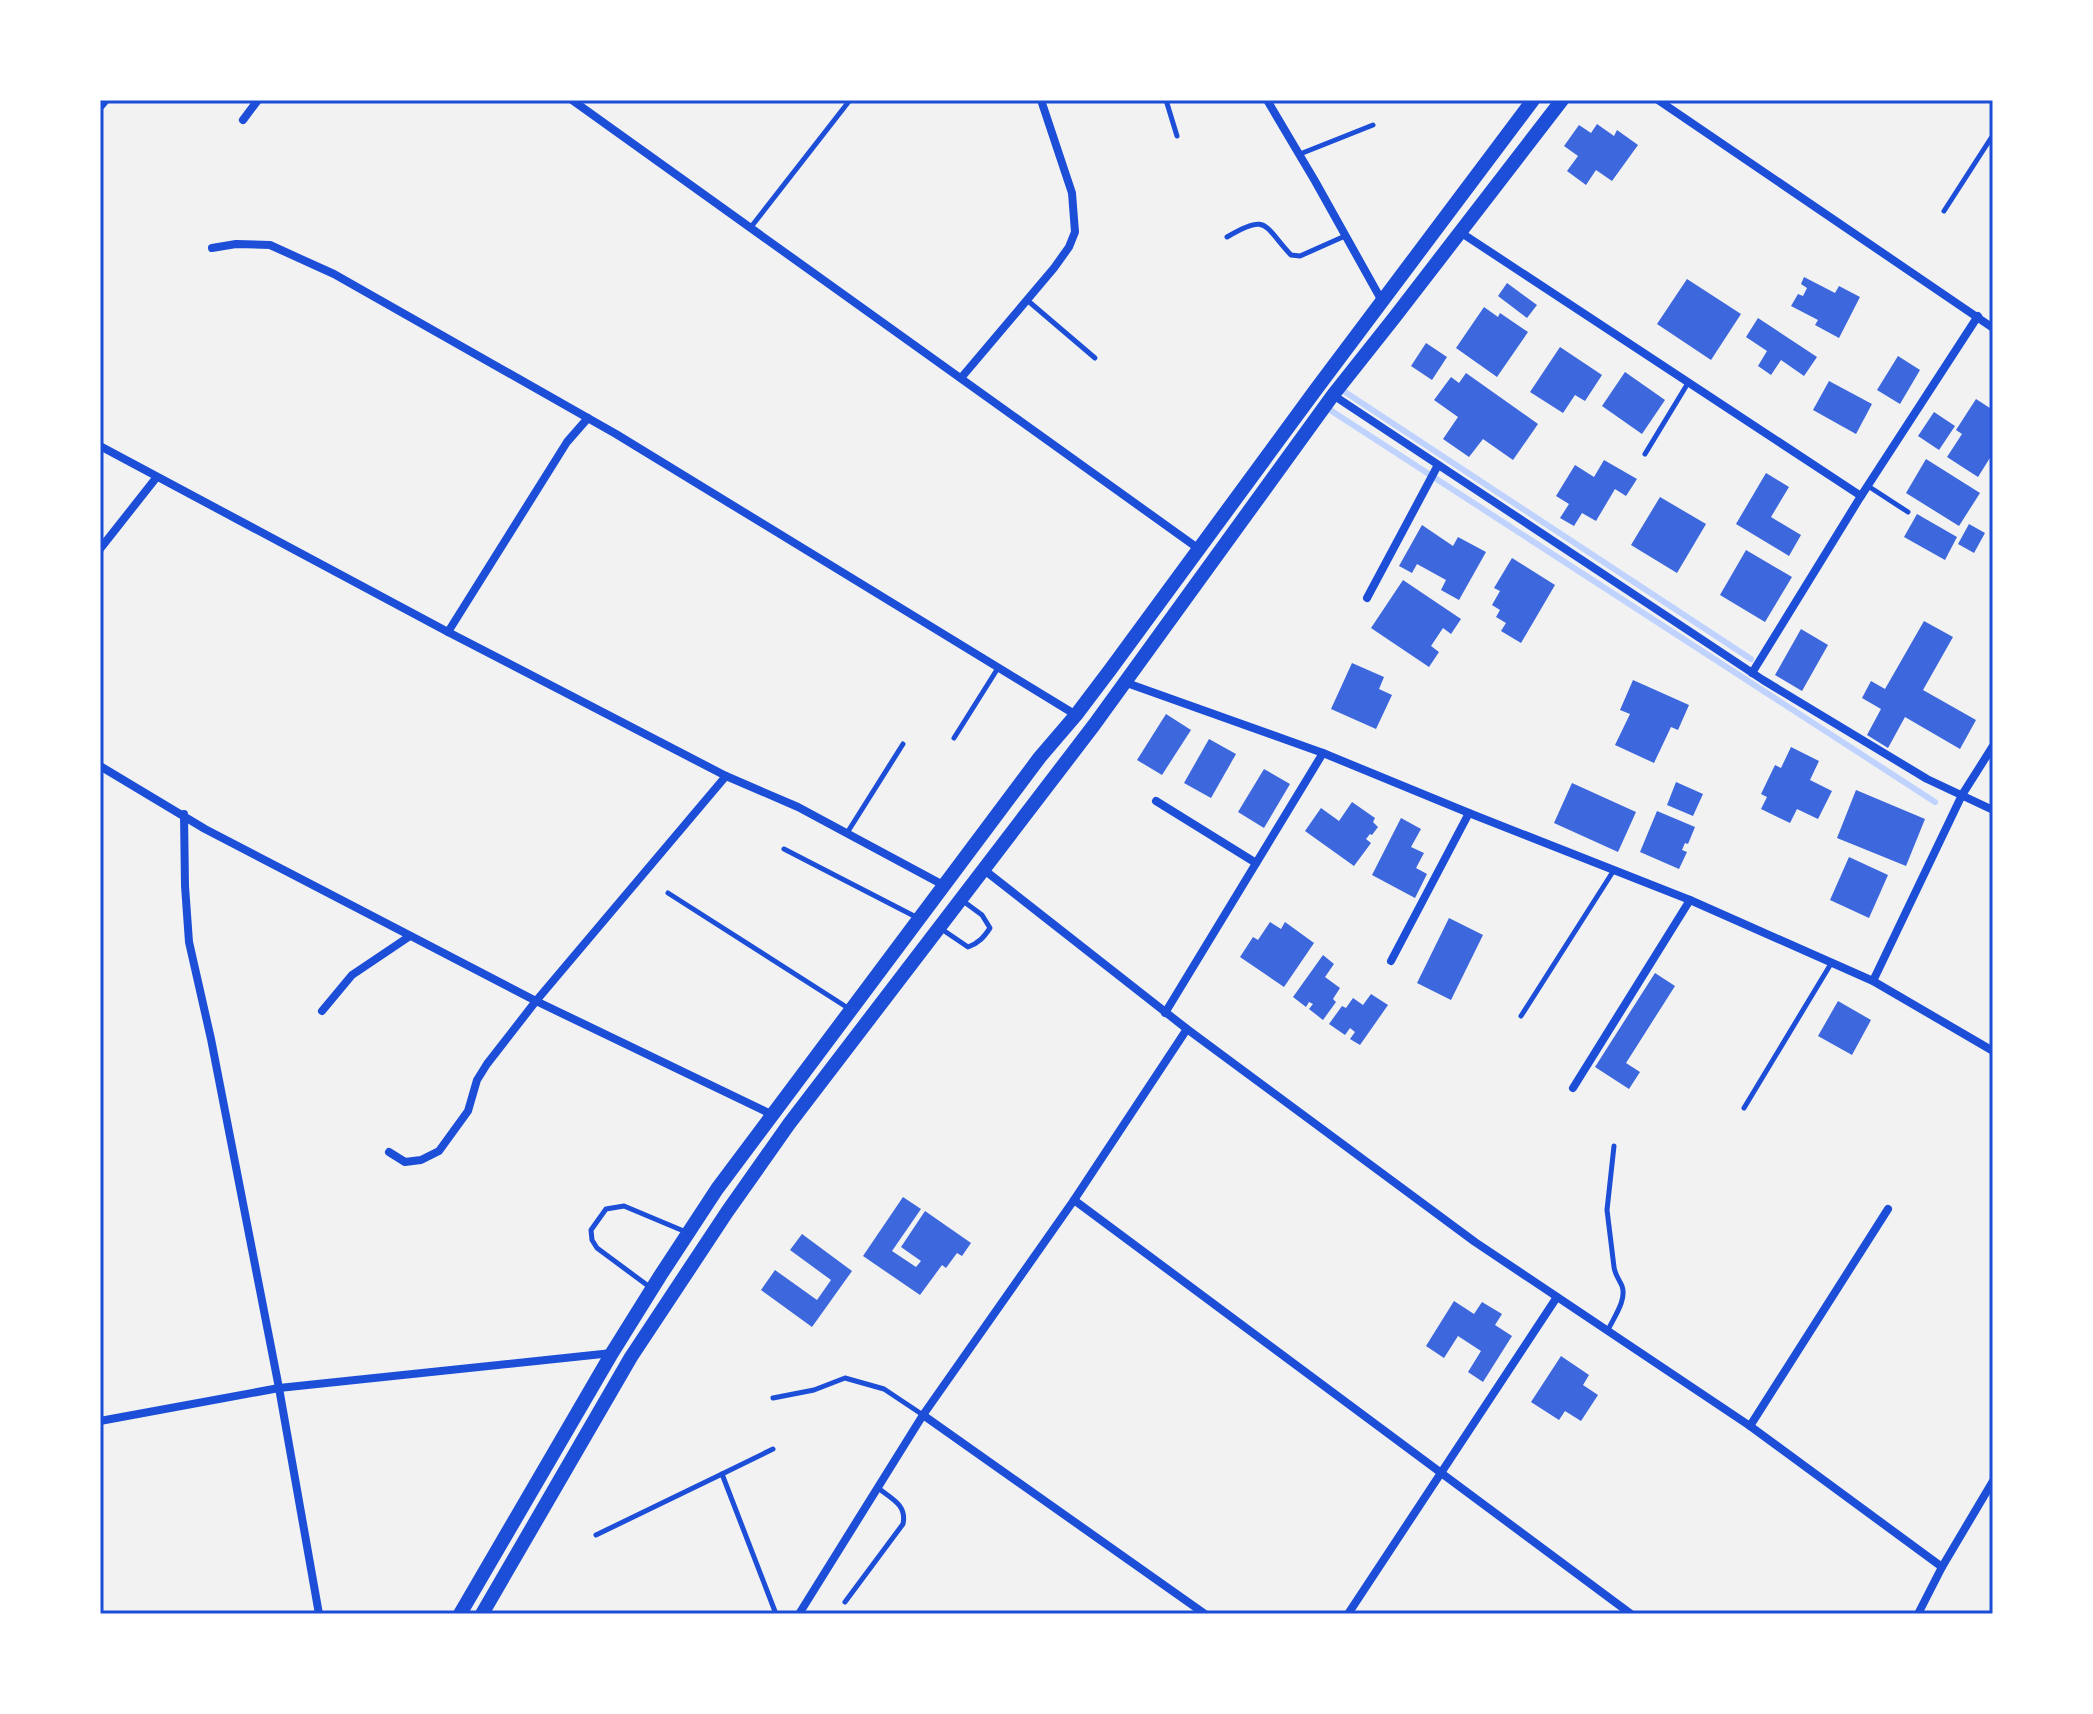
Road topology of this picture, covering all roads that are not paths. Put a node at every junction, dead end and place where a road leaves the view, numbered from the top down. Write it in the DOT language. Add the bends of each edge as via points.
graph roads {
  1 [pos="106,100"];
  2 [pos="258,100"];
  3 [pos="850,100"];
  4 [pos="1041,100"];
  5 [pos="1166,100"];
  6 [pos="1267,100"];
  7 [pos="1533,100"];
  8 [pos="1562,100"];
  9 [pos="1658,100"];
  10 [pos="577,102"];
  11 [pos="100,107"];
  12 [pos="243,120"];
  13 [pos="1373,125"];
  14 [pos="1993,135"];
  15 [pos="1177,136"];
  16 [pos="1299,155"];
  17 [pos="1944,211"];
  18 [pos="750,228"];
  19 [pos="1460,231"];
  20 [pos="1346,236"];
  21 [pos="1227,237"];
  22 [pos="212,248"];
  23 [pos="1027,300"];
  24 [pos="1382,301"];
  25 [pos="1978,316"];
  26 [pos="1993,328"];
  27 [pos="1095,358"];
  28 [pos="961,378"];
  29 [pos="1689,382"];
  30 [pos="1333,395"];
  31 [pos="588,418"];
  32 [pos="100,446"];
  33 [pos="1645,454"];
  34 [pos="1438,465"];
  35 [pos="156,478"];
  36 [pos="1868,486"];
  37 [pos="1861,496"];
  38 [pos="1908,512"];
  39 [pos="100,549"];
  40 [pos="1199,549"];
  41 [pos="1367,598"];
  42 [pos="448,632"];
  43 [pos="998,667"];
  44 [pos="1752,673"];
  45 [pos="1124,682"];
  46 [pos="1076,715"];
  47 [pos="954,738"];
  48 [pos="903,744"];
  49 [pos="1993,746"];
  50 [pos="1323,753"];
  51 [pos="1040,757"];
  52 [pos="100,766"];
  53 [pos="1058,771"];
  54 [pos="726,776"];
  55 [pos="1962,795"];
  56 [pos="1156,801"];
  57 [pos="1993,810"];
  58 [pos="1469,813"];
  59 [pos="184,814"];
  60 [pos="847,833"];
  61 [pos="784,849"];
  62 [pos="1256,863"];
  63 [pos="983,869"];
  64 [pos="1614,870"];
  65 [pos="945,886"];
  66 [pos="668,893"];
  67 [pos="960,899"];
  68 [pos="1690,900"];
  69 [pos="921,919"];
  70 [pos="939,927"];
  71 [pos="410,936"];
  72 [pos="1391,961"];
  73 [pos="1832,962"];
  74 [pos="1873,981"];
  75 [pos="536,1001"];
  76 [pos="322,1011"];
  77 [pos="852,1011"];
  78 [pos="1165,1013"];
  79 [pos="1521,1016"];
  80 [pos="1187,1029"];
  81 [pos="1993,1051"];
  82 [pos="1573,1088"];
  83 [pos="1744,1108"];
  84 [pos="774,1116"];
  85 [pos="1614,1146"];
  86 [pos="389,1152"];
  87 [pos="1074,1200"];
  88 [pos="1888,1209"];
  89 [pos="688,1233"];
  90 [pos="652,1288"];
  91 [pos="1557,1297"];
  92 [pos="1607,1331"];
  93 [pos="612,1353"];
  94 [pos="279,1388"];
  95 [pos="773,1398"];
  96 [pos="923,1415"];
  97 [pos="100,1421"];
  98 [pos="1750,1426"];
  99 [pos="773,1449"];
  100 [pos="1440,1472"];
  101 [pos="722,1474"];
  102 [pos="1993,1481"];
  103 [pos="878,1488"];
  104 [pos="596,1535"];
  105 [pos="1942,1567"];
  106 [pos="482,1574"];
  107 [pos="498,1584"];
  108 [pos="845,1602"];
  109 [pos="319,1614"];
  110 [pos="460,1614"];
  111 [pos="482,1614"];
  112 [pos="776,1614"];
  113 [pos="799,1614"];
  114 [pos="1205,1614"];
  115 [pos="1348,1614"];
  116 [pos="1631,1614"];
  117 [pos="1918,1614"];
  1 -- 11 [label="street"];
  2 -- 12 [label="street"];
  3 -- 18 [label="lane"];
  4 -- 23 [label="street" via="1072,193 1075,232"];
  5 -- 15 [label="lane"];
  6 -- 16 [label="street"];
  7 -- 24 [label="main road"];
  8 -- 19 [label="main road"];
  9 -- 25 [label="street"];
  10 -- 18 [label="street"];
  13 -- 16 [label="lane"];
  14 -- 17 [label="lane"];
  16 -- 20 [label="street"];
  18 -- 28 [label="street"];
  19 -- 29 [label="street"];
  19 -- 30 [label="main road"];
  20 -- 21 [label="lane" via="1300,256 1291,255 1259,223"];
  20 -- 24 [label="street"];
  22 -- 31 [label="street" via="270,245 334,274"];
  23 -- 27 [label="lane"];
  23 -- 28 [label="street"];
  24 -- 40 [label="main road"];
  25 -- 26 [label="street"];
  25 -- 36 [label="street"];
  28 -- 40 [label="street"];
  29 -- 33 [label="lane"];
  29 -- 37 [label="street"];
  30 -- 34 [label="street"];
  30 -- 45 [label="main road"];
  31 -- 42 [label="street" via="567,442"];
  31 -- 43 [label="street"];
  32 -- 35 [label="street"];
  34 -- 41 [label="street"];
  34 -- 44 [label="street"];
  35 -- 39 [label="street"];
  35 -- 42 [label="street"];
  36 -- 37 [label="street"];
  36 -- 38 [label="lane"];
  37 -- 44 [label="street"];
  40 -- 46 [label="main road"];
  42 -- 54 [label="street"];
  43 -- 46 [label="street"];
  43 -- 47 [label="lane"];
  44 -- 55 [label="street"];
  45 -- 50 [label="street"];
  45 -- 53 [label="main road"];
  46 -- 51 [label="main road"];
  48 -- 60 [label="lane"];
  49 -- 55 [label="street"];
  50 -- 58 [label="street"];
  50 -- 62 [label="street"];
  51 -- 53 [label="main road"];
  51 -- 65 [label="main road"];
  52 -- 59 [label="street"];
  53 -- 63 [label="main road"];
  54 -- 60 [label="street"];
  54 -- 75 [label="street"];
  55 -- 57 [label="street"];
  55 -- 74 [label="street"];
  56 -- 62 [label="street"];
  58 -- 64 [label="street"];
  58 -- 72 [label="street"];
  59 -- 71 [label="street"];
  59 -- 94 [label="street" via="189,942"];
  60 -- 65 [label="street"];
  61 -- 69 [label="lane"];
  62 -- 78 [label="street"];
  63 -- 67 [label="main road"];
  63 -- 78 [label="street"];
  64 -- 68 [label="street"];
  64 -- 79 [label="lane"];
  65 -- 69 [label="main road"];
  66 -- 77 [label="lane"];
  67 -- 70 [label="main road"];
  67 -- 70 [label="lane" via="987,921 990,928 983,938 968,947"];
  68 -- 73 [label="street"];
  68 -- 82 [label="street"];
  69 -- 77 [label="main road"];
  70 -- 107 [label="main road" via="789,1124 669,1297"];
  71 -- 75 [label="street"];
  71 -- 76 [label="street" via="352,975"];
  73 -- 74 [label="street"];
  73 -- 83 [label="lane"];
  74 -- 81 [label="street"];
  75 -- 84 [label="street"];
  75 -- 86 [label="street" via="487,1064 468,1111 439,1151 405,1162"];
  77 -- 84 [label="main road"];
  78 -- 80 [label="street"];
  80 -- 87 [label="street"];
  80 -- 91 [label="street"];
  84 -- 89 [label="main road"];
  85 -- 92 [label="lane" via="1607,1210 1615,1275 1623,1296"];
  87 -- 96 [label="street"];
  87 -- 100 [label="street"];
  88 -- 98 [label="street"];
  89 -- 90 [label="main road"];
  89 -- 90 [label="lane" via="624,1206 606,1209 591,1230 597,1248"];
  90 -- 93 [label="main road"];
  91 -- 92 [label="street"];
  91 -- 100 [label="street"];
  92 -- 98 [label="street"];
  93 -- 94 [label="street"];
  93 -- 106 [label="main road"];
  94 -- 97 [label="street"];
  94 -- 109 [label="street"];
  95 -- 96 [label="lane" via="845,1378 884,1389"];
  96 -- 103 [label="street"];
  96 -- 114 [label="street"];
  98 -- 105 [label="street"];
  99 -- 101 [label="lane"];
  100 -- 115 [label="street"];
  100 -- 116 [label="street"];
  101 -- 104 [label="lane"];
  101 -- 112 [label="lane"];
  102 -- 105 [label="street"];
  103 -- 108 [label="lane" via="901,1507 903,1524"];
  103 -- 113 [label="street"];
  105 -- 117 [label="street"];
  106 -- 107 [label="main road"];
  106 -- 110 [label="main road"];
  107 -- 111 [label="main road"];
}
